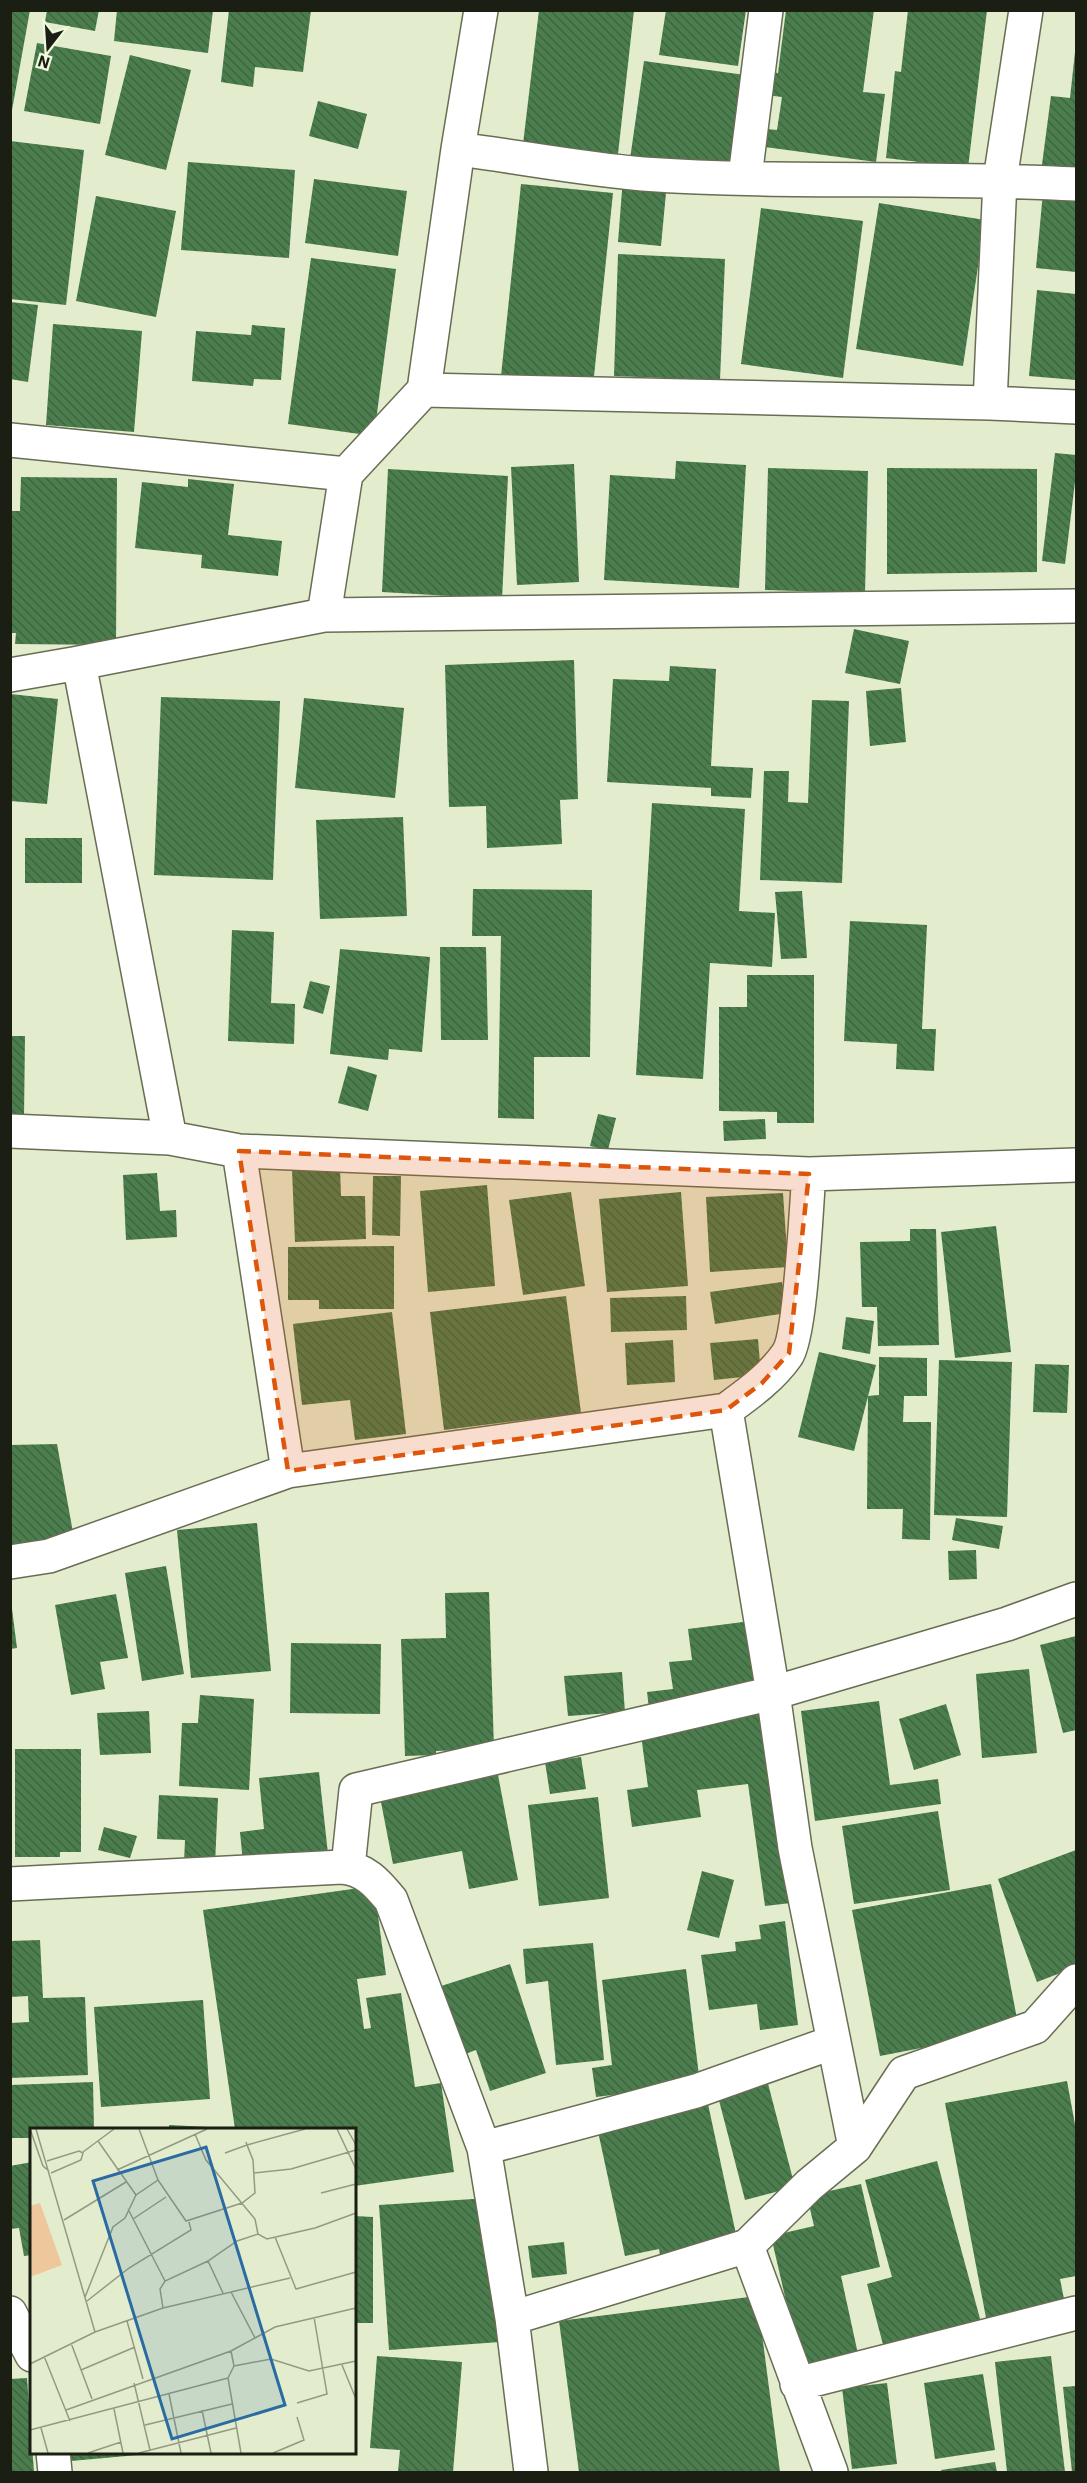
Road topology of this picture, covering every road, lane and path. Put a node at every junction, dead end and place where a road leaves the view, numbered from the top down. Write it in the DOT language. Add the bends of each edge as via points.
graph roads {
  1 [pos="481,10"];
  2 [pos="766,10"];
  3 [pos="1026,10"];
  4 [pos="458,149"];
  5 [pos="745,177"];
  6 [pos="1000,180"];
  7 [pos="1077,184"];
  8 [pos="424,390"];
  9 [pos="990,403"];
  10 [pos="1077,407"];
  11 [pos="10,440"];
  12 [pos="346,474"];
  13 [pos="1077,606"];
  14 [pos="324,615"];
  15 [pos="79,663"];
  16 [pos="10,675"];
  17 [pos="10,1131"];
  18 [pos="170,1138"];
  19 [pos="239,1151"];
  20 [pos="1077,1165"];
  21 [pos="809,1174"];
  22 [pos="726,1410"];
  23 [pos="288,1471"];
  24 [pos="10,1562"];
  25 [pos="1077,1599"];
  26 [pos="773,1693"];
  27 [pos="348,1867"];
  28 [pos="10,1884"];
  29 [pos="1077,1981"];
  30 [pos="834,2042"];
  31 [pos="855,2147"];
  32 [pos="484,2148"];
  33 [pos="747,2246"];
  34 [pos="10,2313"];
  35 [pos="1077,2313"];
  36 [pos="512,2318"];
  37 [pos="30,2351"];
  38 [pos="797,2384"];
  39 [pos="53,2453"];
  40 [pos="55,2472"];
  41 [pos="531,2472"];
  42 [pos="831,2472"];
  1 -- 4 [label="street"];
  2 -- 5 [label="street"];
  3 -- 6 [label="street"];
  4 -- 5 [label="street" via="642,174"];
  4 -- 8 [label="street"];
  5 -- 6 [label="street"];
  6 -- 7 [label="street"];
  6 -- 9 [label="street"];
  8 -- 9 [label="street"];
  8 -- 12 [label="street"];
  9 -- 10 [label="street"];
  11 -- 12 [label="street"];
  12 -- 14 [label="street"];
  13 -- 14 [label="street"];
  14 -- 15 [label="street"];
  15 -- 16 [label="street"];
  15 -- 18 [label="street"];
  17 -- 18 [label="street"];
  18 -- 19 [label="street"];
  19 -- 21 [label="street"];
  19 -- 23 [label="street"];
  20 -- 21 [label="street"];
  21 -- 22 [label="street" via="796,1322 789,1353 762,1383"];
  22 -- 23 [label="street"];
  22 -- 26 [label="street"];
  23 -- 24 [label="street" via="49,1556"];
  25 -- 26 [label="street" via="1007,1624"];
  26 -- 27 [label="street" via="356,1790"];
  26 -- 30 [label="street" via="795,1848"];
  27 -- 28 [label="street"];
  27 -- 32 [label="street" via="373,1878 391,1900"];
  29 -- 31 [label="street" via="1035,2027 904,2073"];
  30 -- 31 [label="street"];
  30 -- 32 [label="street" via="696,2091"];
  31 -- 33 [label="street" via="809,2185"];
  32 -- 36 [label="street"];
  33 -- 36 [label="street"];
  33 -- 38 [label="street"];
  34 -- 37 [label="street"];
  35 -- 38 [label="street"];
  36 -- 41 [label="street"];
  38 -- 42 [label="street"];
  39 -- 40 [label="street"];
}
